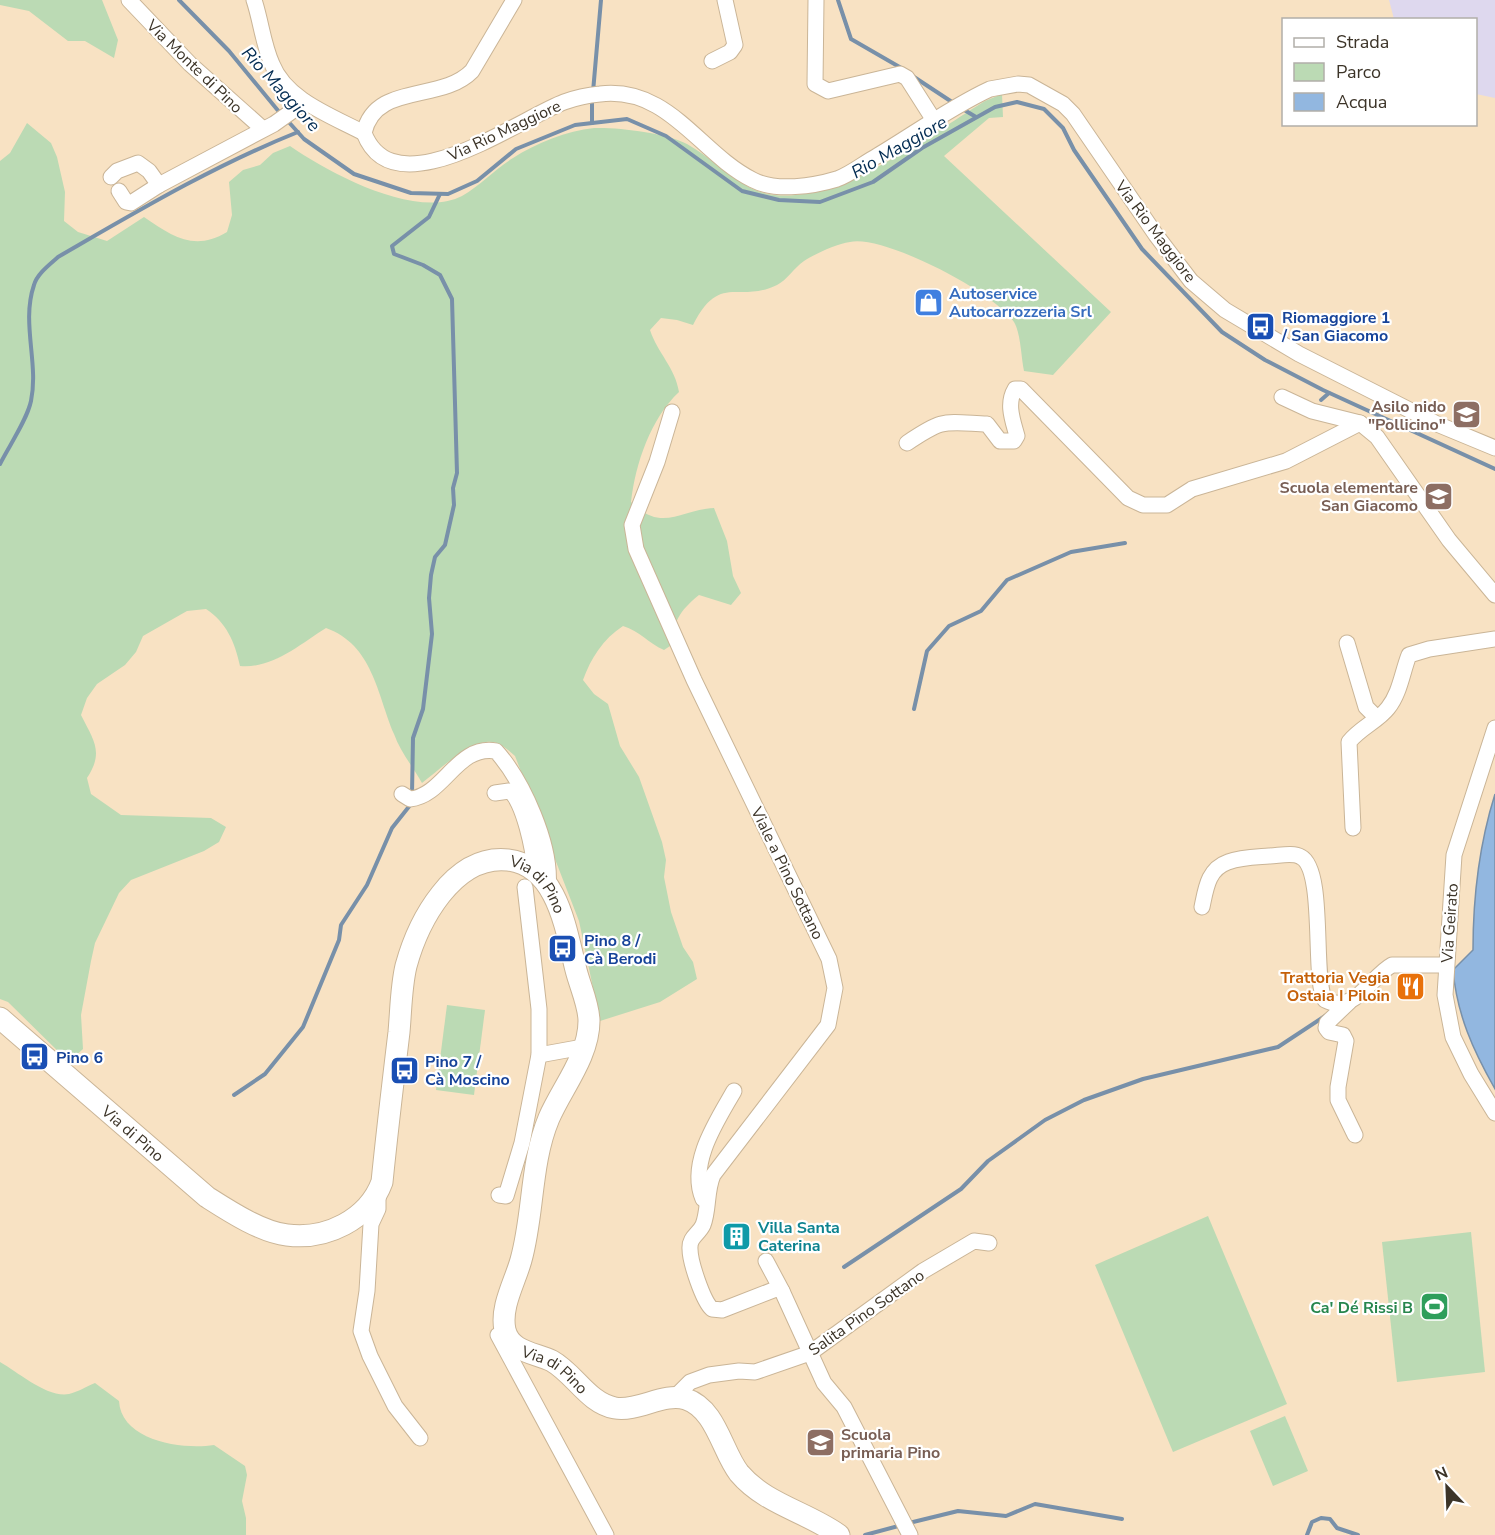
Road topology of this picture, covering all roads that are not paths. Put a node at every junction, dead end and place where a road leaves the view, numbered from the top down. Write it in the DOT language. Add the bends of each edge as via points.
graph roads {
  1 [pos="129,0"];
  2 [pos="254,0"];
  3 [pos="514,0"];
  4 [pos="725,0"];
  5 [pos="816,0"];
  6 [pos="712,61"];
  7 [pos="302,105"];
  8 [pos="935,122"];
  9 [pos="269,127"];
  10 [pos="364,133"];
  11 [pos="111,177"];
  12 [pos="159,185"];
  13 [pos="119,191"];
  14 [pos="1282,397"];
  15 [pos="672,412"];
  16 [pos="1360,423"];
  17 [pos="907,442"];
  18 [pos="1495,448"];
  19 [pos="1495,595"];
  20 [pos="1495,639"];
  21 [pos="1347,643"];
  22 [pos="1376,717"];
  23 [pos="1495,728"];
  24 [pos="495,793"];
  25 [pos="402,794"];
  26 [pos="1353,828"];
  27 [pos="536,882"];
  28 [pos="1202,907"];
  29 [pos="1445,965"];
  30 [pos="1349,1002"];
  31 [pos="0,1018"];
  32 [pos="583,1047"];
  33 [pos="539,1055"];
  34 [pos="734,1091"];
  35 [pos="1495,1113"];
  36 [pos="1355,1135"];
  37 [pos="378,1193"];
  38 [pos="499,1195"];
  39 [pos="706,1204"];
  40 [pos="990,1243"];
  41 [pos="766,1261"];
  42 [pos="782,1291"];
  43 [pos="510,1294"];
  44 [pos="810,1353"];
  45 [pos="673,1399"];
  46 [pos="420,1438"];
  47 [pos="606,1535"];
  48 [pos="839,1535"];
  49 [pos="910,1535"];
  1 -- 9 [label="street, Via Monte di Pino" via="190,64"];
  2 -- 7 [label="street" via="272,65"];
  3 -- 10 [label="street" via="464,80 390,101 371,113"];
  4 -- 6 [label="street" via="735,45"];
  5 -- 8 [label="street" via="815,84 828,91 900,74 907,78"];
  7 -- 9 [label="street"];
  7 -- 10 [label="street"];
  8 -- 10 [label="street, Via Rio Maggiore" via="839,178 793,186 754,181 661,106 617,93 564,102 505,133 427,163 392,161 375,151"];
  8 -- 18 [label="street, Via Rio Maggiore" via="990,89 1018,84 1042,90 1073,114 1191,281 1225,310 1299,354 1437,424"];
  9 -- 12 [label="street"];
  11 -- 12 [label="street" via="138,163"];
  12 -- 13 [label="street" via="131,203"];
  14 -- 16 [label="street" via="1312,411"];
  15 -- 39 [label="street, Viale a Pino Sottano" via="632,525 636,549 693,680 829,959 835,988 828,1025 713,1175"];
  16 -- 17 [label="street" via="1286,461 1192,489 1167,505 1155,506 1128,498 1021,388 1011,396 1011,418 1017,436 1014,441 1000,441 987,424 946,422 933,424"];
  16 -- 19 [label="street" via="1377,437 1449,540"];
  20 -- 22 [label="street" via="1409,655 1398,690 1387,709"];
  21 -- 22 [label="street" via="1366,707"];
  22 -- 26 [label="street" via="1349,742"];
  23 -- 29 [label="street, Via Geirato" via="1454,855"];
  24 -- 27 [label="street" via="509,791 516,798 532,846"];
  25 -- 27 [label="street" via="410,799 422,796 472,755 496,751 533,814 548,862"];
  27 -- 32 [label="street, Via di Pino" via="560,909 589,1021"];
  27 -- 33 [label="street"];
  27 -- 37 [label="street, Via di Pino" via="521,863 504,860 482,864 464,873 430,908 405,968"];
  28 -- 30 [label="street" via="1208,880 1222,864 1257,857 1301,856 1310,872 1317,909 1322,996 1334,1003"];
  29 -- 30 [label="street" via="1392,965"];
  29 -- 35 [label="street, Via Geirato" via="1447,1015 1453,1037"];
  30 -- 36 [label="street" via="1326,1028 1343,1035 1346,1041 1338,1100"];
  31 -- 37 [label="street, Via di Pino" via="207,1197 240,1218 286,1235 321,1233 344,1226 363,1213"];
  32 -- 33 [label="street"];
  32 -- 43 [label="street, Via di Pino" via="540,1142 522,1257"];
  33 -- 38 [label="street" via="522,1143 506,1196"];
  34 -- 39 [label="street" via="712,1130 702,1158 699,1187"];
  37 -- 46 [label="street" via="378,1209 370,1224 361,1330 395,1406"];
  39 -- 42 [label="street, Viale a Pino Sottano" via="702,1226 693,1235 690,1249 705,1302 712,1309 722,1310 776,1289"];
  40 -- 44 [label="street, Salita Pino Sottano" via="974,1241 923,1271"];
  41 -- 42 [label="street"];
  42 -- 44 [label="street"];
  43 -- 45 [label="street, Via di Pino" via="504,1314 508,1337 519,1348 564,1369 598,1401 624,1408"];
  43 -- 47 [label="street" via="497,1301 495,1326"];
  44 -- 45 [label="street, Salita Pino Sottano" via="755,1372 709,1375 690,1382"];
  44 -- 49 [label="street" via="824,1383 844,1407"];
  45 -- 48 [label="street" via="692,1402 705,1413 732,1463 753,1487"];
}
